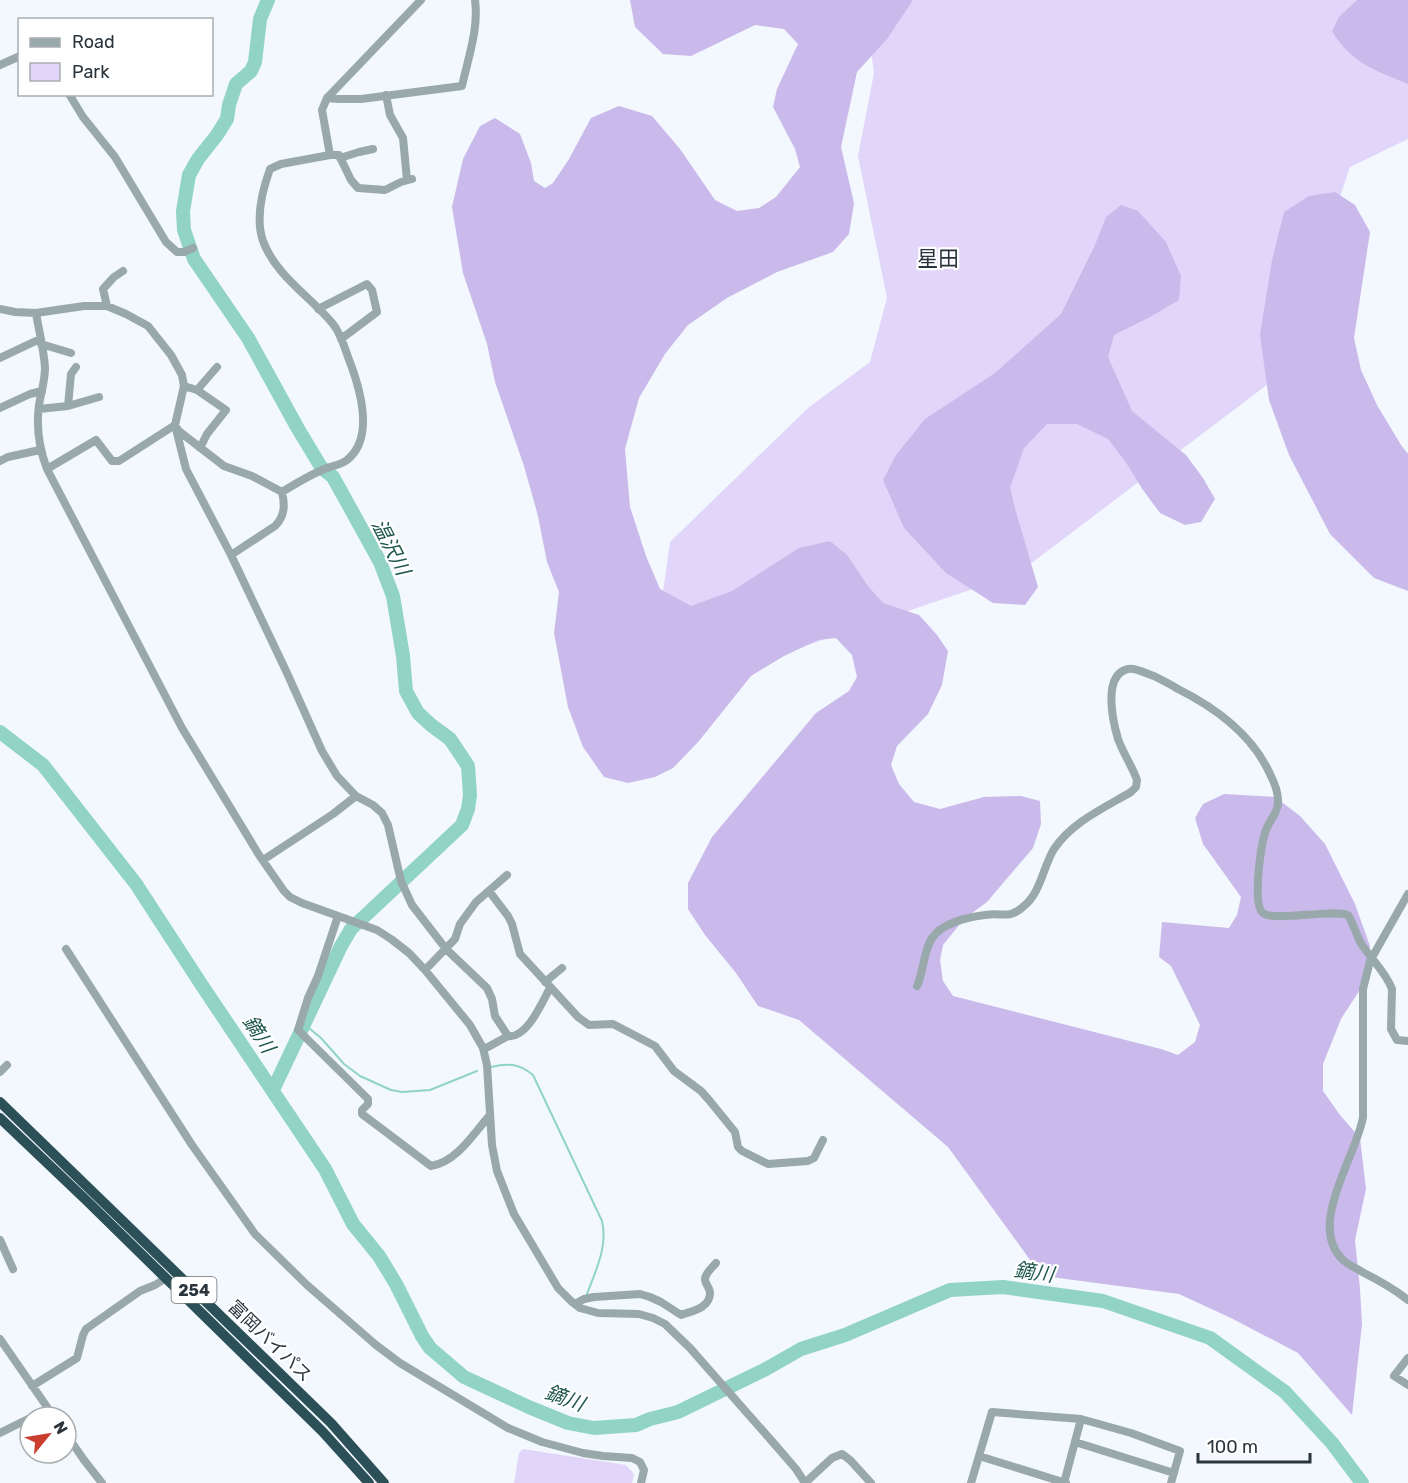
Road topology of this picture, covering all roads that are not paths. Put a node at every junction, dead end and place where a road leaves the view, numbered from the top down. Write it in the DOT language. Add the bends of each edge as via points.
graph roads {
  1 [pos="421,0"];
  2 [pos="475,0"];
  3 [pos="18,57"];
  4 [pos="0,65"];
  5 [pos="386,95"];
  6 [pos="70,96"];
  7 [pos="327,98"];
  8 [pos="373,149"];
  9 [pos="330,155"];
  10 [pos="340,158"];
  11 [pos="193,248"];
  12 [pos="123,271"];
  13 [pos="107,306"];
  14 [pos="0,309"];
  15 [pos="318,309"];
  16 [pos="36,313"];
  17 [pos="341,339"];
  18 [pos="41,342"];
  19 [pos="71,353"];
  20 [pos="0,358"];
  21 [pos="76,367"];
  22 [pos="218,367"];
  23 [pos="184,386"];
  24 [pos="197,390"];
  25 [pos="42,391"];
  26 [pos="99,397"];
  27 [pos="68,406"];
  28 [pos="0,408"];
  29 [pos="39,409"];
  30 [pos="175,425"];
  31 [pos="200,448"];
  32 [pos="40,450"];
  33 [pos="0,461"];
  34 [pos="47,469"];
  35 [pos="282,492"];
  36 [pos="231,555"];
  37 [pos="356,796"];
  38 [pos="263,860"];
  39 [pos="507,875"];
  40 [pos="489,891"];
  41 [pos="1408,894"];
  42 [pos="338,916"];
  43 [pos="66,949"];
  44 [pos="446,949"];
  45 [pos="1372,957"];
  46 [pos="562,968"];
  47 [pos="425,970"];
  48 [pos="548,985"];
  49 [pos="917,986"];
  50 [pos="508,1036"];
  51 [pos="1408,1041"];
  52 [pos="483,1048"];
  53 [pos="7,1065"];
  54 [pos="0,1072"];
  55 [pos="0,1102"];
  56 [pos="490,1115"];
  57 [pos="0,1118"];
  58 [pos="823,1140"];
  59 [pos="0,1240"];
  60 [pos="716,1263"];
  61 [pos="13,1269"];
  62 [pos="166,1278"];
  63 [pos="1408,1300"];
  64 [pos="575,1304"];
  65 [pos="0,1339"];
  66 [pos="1408,1358"];
  67 [pos="1408,1385"];
  68 [pos="32,1386"];
  69 [pos="45,1405"];
  70 [pos="1081,1419"];
  71 [pos="18,1424"];
  72 [pos="0,1433"];
  73 [pos="1075,1442"];
  74 [pos="78,1451"];
  75 [pos="979,1456"];
  76 [pos="1174,1473"];
  77 [pos="102,1483"];
  78 [pos="369,1483"];
  79 [pos="384,1483"];
  80 [pos="641,1483"];
  81 [pos="805,1483"];
  82 [pos="871,1483"];
  83 [pos="971,1483"];
  84 [pos="1065,1483"];
  85 [pos="1172,1483"];
  1 -- 7 [label="street"];
  2 -- 5 [label="street" via="476,24 462,86"];
  3 -- 4 [label="street"];
  5 -- 7 [label="street"];
  5 -- 10 [label="street" via="390,115 403,138 410,180 385,190 358,188"];
  6 -- 11 [label="street" via="115,157 166,242 177,252"];
  7 -- 9 [label="street" via="322,110"];
  8 -- 10 [label="street"];
  9 -- 10 [label="street"];
  9 -- 15 [label="street" via="270,169 260,207 259,223 270,256"];
  12 -- 13 [label="street" via="103,289"];
  13 -- 16 [label="street"];
  13 -- 23 [label="street" via="148,326 171,355"];
  14 -- 16 [label="street"];
  15 -- 17 [label="street"];
  15 -- 17 [label="street" via="367,284 372,290 377,312"];
  16 -- 18 [label="street"];
  17 -- 35 [label="street" via="362,397 363,434 348,459"];
  18 -- 19 [label="street"];
  18 -- 20 [label="street"];
  18 -- 25 [label="street" via="45,366"];
  21 -- 27 [label="street" via="71,374"];
  22 -- 24 [label="street"];
  23 -- 24 [label="street"];
  23 -- 30 [label="street"];
  24 -- 31 [label="street" via="226,410"];
  25 -- 28 [label="street"];
  25 -- 29 [label="street"];
  26 -- 27 [label="street"];
  27 -- 29 [label="street"];
  29 -- 32 [label="street"];
  30 -- 31 [label="street"];
  30 -- 34 [label="street" via="119,461 112,461 96,440"];
  30 -- 36 [label="street" via="186,469"];
  31 -- 35 [label="street" via="224,466"];
  32 -- 33 [label="street"];
  32 -- 34 [label="street"];
  34 -- 38 [label="street" via="182,728"];
  35 -- 36 [label="street" via="284,512 276,526"];
  36 -- 37 [label="street" via="322,751 337,776"];
  37 -- 38 [label="street"];
  37 -- 44 [label="street" via="382,813 401,881 412,905"];
  38 -- 42 [label="street" via="290,897"];
  39 -- 40 [label="street"];
  40 -- 44 [label="street" via="476,902"];
  40 -- 48 [label="street" via="512,924 520,954"];
  41 -- 45 [label="street"];
  42 -- 47 [label="street" via="377,930"];
  42 -- 56 [label="street" via="298,1030 368,1099 362,1114 431,1166 455,1154"];
  43 -- 80 [label="street" via="192,1146 255,1234 307,1285 400,1363 476,1410 542,1442 583,1453 633,1458 644,1470"];
  44 -- 47 [label="street"];
  44 -- 50 [label="street" via="487,988 495,1016"];
  45 -- 49 [label="street" via="1348,915 1265,915 1260,911 1257,896 1262,845 1278,806 1265,763 1244,734 1223,716 1156,677 1131,668 1115,680 1111,709 1119,740 1137,780 1136,787 1067,833 1026,905 1004,916 988,914 948,925 933,936"];
  45 -- 51 [label="street" via="1392,988 1390,1029 1397,1040"];
  45 -- 63 [label="street" via="1363,989 1363,1117 1331,1213 1331,1242 1347,1264"];
  46 -- 48 [label="street"];
  47 -- 52 [label="street" via="470,1025"];
  48 -- 50 [label="street" via="528,1026 514,1037"];
  48 -- 58 [label="street" via="589,1025 613,1024 655,1046 674,1071 701,1090 735,1132 742,1151 768,1164 808,1161 814,1158"];
  50 -- 52 [label="street"];
  52 -- 56 [label="street"];
  53 -- 54 [label="street"];
  55 -- 79 [label="highway, 富岡バイパス / 254" via="331,1423"];
  56 -- 64 [label="street" via="497,1171 514,1214 558,1288"];
  57 -- 62 [label="highway, 富岡バイパス / 254"];
  59 -- 61 [label="street"];
  60 -- 64 [label="street" via="706,1274 710,1291 705,1306 681,1315 640,1294 594,1297"];
  62 -- 68 [label="street" via="140,1291 86,1329 77,1358"];
  62 -- 78 [label="highway, 富岡バイパス / 254" via="322,1431"];
  64 -- 81 [label="street" via="598,1313 639,1314 673,1330"];
  65 -- 68 [label="street"];
  66 -- 67 [label="street" via="1394,1376"];
  68 -- 69 [label="street"];
  70 -- 73 [label="street"];
  70 -- 75 [label="street" via="992,1412"];
  70 -- 76 [label="street" via="1180,1451"];
  71 -- 72 [label="street"];
  73 -- 76 [label="street"];
  73 -- 84 [label="street"];
  74 -- 77 [label="street"];
  75 -- 83 [label="street"];
  75 -- 84 [label="street"];
  76 -- 85 [label="street"];
  81 -- 82 [label="street" via="832,1458 842,1454"];
}
